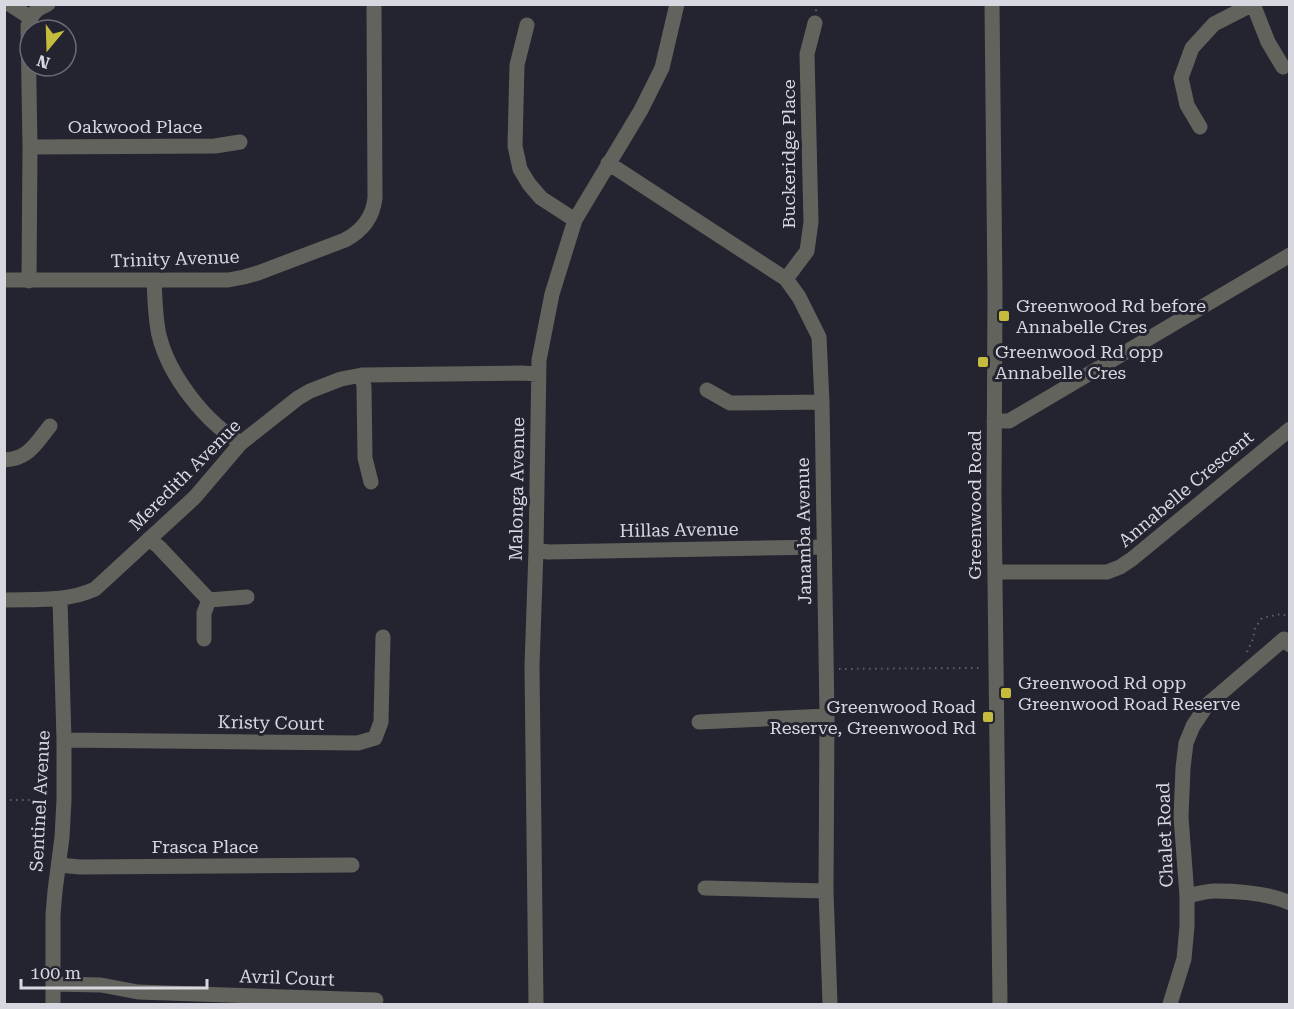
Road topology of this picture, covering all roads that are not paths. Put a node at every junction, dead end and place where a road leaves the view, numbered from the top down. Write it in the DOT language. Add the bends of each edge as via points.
graph roads {
  1 [pos="9,4"];
  2 [pos="374,4"];
  3 [pos="677,4"];
  4 [pos="992,4"];
  5 [pos="1253,4"];
  6 [pos="36,9"];
  7 [pos="815,23"];
  8 [pos="527,25"];
  9 [pos="1283,67"];
  10 [pos="1200,126"];
  11 [pos="240,142"];
  12 [pos="30,147"];
  13 [pos="608,164"];
  14 [pos="575,220"];
  15 [pos="1290,255"];
  16 [pos="786,279"];
  17 [pos="4,280"];
  18 [pos="154,280"];
  19 [pos="29,281"];
  20 [pos="538,374"];
  21 [pos="362,375"];
  22 [pos="707,390"];
  23 [pos="822,402"];
  24 [pos="994,421"];
  25 [pos="50,426"];
  26 [pos="1290,429"];
  27 [pos="241,443"];
  28 [pos="4,460"];
  29 [pos="371,482"];
  30 [pos="149,539"];
  31 [pos="824,547"];
  32 [pos="536,550"];
  33 [pos="996,572"];
  34 [pos="247,597"];
  35 [pos="60,599"];
  36 [pos="4,600"];
  37 [pos="209,600"];
  38 [pos="384,638"];
  39 [pos="204,639"];
  40 [pos="1290,645"];
  41 [pos="827,716"];
  42 [pos="699,722"];
  43 [pos="64,740"];
  44 [pos="59,865"];
  45 [pos="351,865"];
  46 [pos="705,888"];
  47 [pos="826,891"];
  48 [pos="1187,896"];
  49 [pos="1290,903"];
  50 [pos="53,984"];
  51 [pos="376,1000"];
  52 [pos="53,1005"];
  53 [pos="536,1005"];
  54 [pos="830,1005"];
  55 [pos="1000,1005"];
  56 [pos="1170,1005"];
  1 -- 6 [label="street"];
  2 -- 18 [label="street, Trinity Avenue" via="375,198 362,227 345,240 244,277"];
  3 -- 13 [label="street, Malonga Avenue" via="662,68"];
  4 -- 24 [label="street, Greenwood Road"];
  5 -- 9 [label="street"];
  5 -- 10 [label="street" via="1214,24 1192,48 1181,78 1187,105"];
  6 -- 12 [label="street" via="28,26"];
  7 -- 16 [label="street, Buckeridge Place" via="807,54 811,222 807,251"];
  8 -- 14 [label="street" via="517,65 515,146 520,169 541,198"];
  11 -- 12 [label="street, Oakwood Place" via="215,146"];
  12 -- 19 [label="street"];
  13 -- 14 [label="street, Malonga Avenue"];
  13 -- 16 [label="street, Janamba Avenue"];
  14 -- 20 [label="street, Malonga Avenue" via="552,294"];
  15 -- 24 [label="street" via="1009,420"];
  16 -- 23 [label="street, Janamba Avenue" via="819,337"];
  17 -- 19 [label="street, Trinity Avenue"];
  18 -- 19 [label="street, Trinity Avenue"];
  18 -- 27 [label="street" via="159,335 172,369 207,416"];
  20 -- 21 [label="street, Meredith Avenue"];
  20 -- 32 [label="street, Malonga Avenue"];
  21 -- 27 [label="street, Meredith Avenue" via="304,394"];
  21 -- 29 [label="street" via="365,458"];
  22 -- 23 [label="street" via="730,403"];
  23 -- 31 [label="street, Janamba Avenue"];
  24 -- 33 [label="street, Greenwood Road"];
  25 -- 28 [label="street" via="29,452"];
  26 -- 33 [label="street, Annabelle Crescent" via="1120,567 1107,572"];
  27 -- 30 [label="street, Meredith Avenue" via="195,497"];
  30 -- 35 [label="street, Meredith Avenue" via="95,589"];
  30 -- 37 [label="street"];
  31 -- 32 [label="street, Hillas Avenue"];
  31 -- 41 [label="street, Janamba Avenue"];
  32 -- 53 [label="street, Malonga Avenue" via="532,666"];
  33 -- 55 [label="street, Greenwood Road"];
  34 -- 37 [label="street"];
  35 -- 36 [label="street, Meredith Avenue"];
  35 -- 43 [label="street, Sentinel Avenue"];
  37 -- 39 [label="street" via="204,613"];
  38 -- 43 [label="street, Kristy Court" via="381,722 375,738 358,743"];
  40 -- 48 [label="street, Chalet Road" via="1284,639 1207,705 1186,743 1181,807"];
  41 -- 42 [label="street"];
  41 -- 47 [label="street, Janamba Avenue"];
  43 -- 44 [label="street, Sentinel Avenue"];
  44 -- 45 [label="street, Frasca Place"];
  44 -- 50 [label="street, Sentinel Avenue" via="53,915"];
  46 -- 47 [label="street"];
  47 -- 54 [label="street, Janamba Avenue"];
  48 -- 49 [label="street" via="1213,891 1261,895"];
  48 -- 56 [label="street, Chalet Road" via="1184,959"];
  50 -- 51 [label="street, Avril Court" via="101,985 138,992"];
  50 -- 52 [label="street, Sentinel Avenue"];
}
